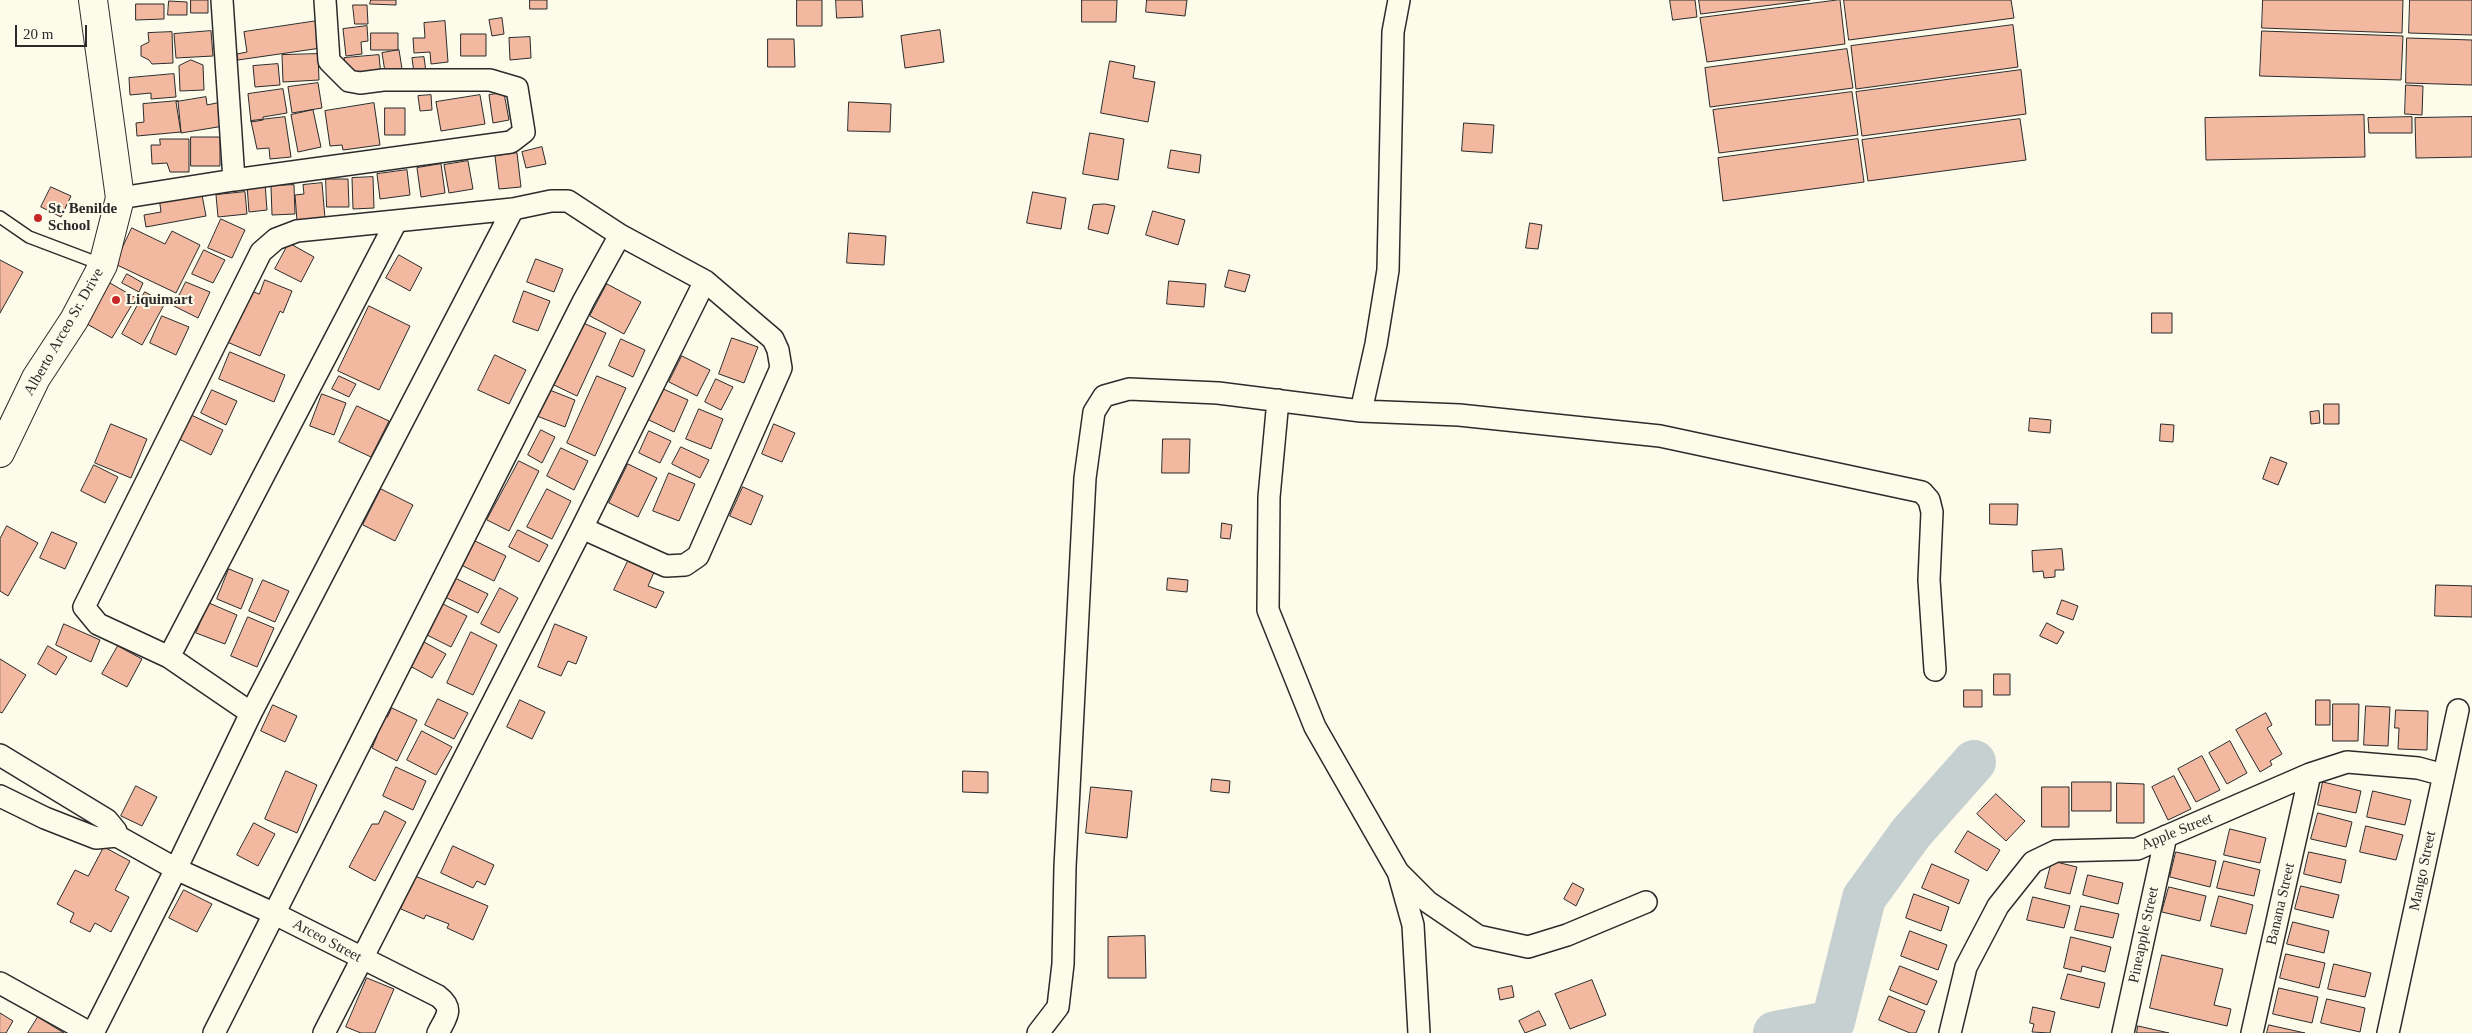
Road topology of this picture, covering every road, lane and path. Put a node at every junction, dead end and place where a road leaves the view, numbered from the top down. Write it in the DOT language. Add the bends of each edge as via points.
graph roads {
  1 [pos="93,0"];
  2 [pos="222,0"];
  3 [pos="325,0"];
  4 [pos="1399,0"];
  5 [pos="234,180"];
  6 [pos="120,198"];
  7 [pos="513,209"];
  8 [pos="0,217"];
  9 [pos="396,222"];
  10 [pos="620,234"];
  11 [pos="103,264"];
  12 [pos="705,281"];
  13 [pos="1278,400"];
  14 [pos="1361,411"];
  15 [pos="0,452"];
  16 [pos="582,528"];
  17 [pos="169,657"];
  18 [pos="1935,670"];
  19 [pos="2458,710"];
  20 [pos="251,713"];
  21 [pos="0,755"];
  22 [pos="2310,774"];
  23 [pos="2444,775"];
  24 [pos="58,790"];
  25 [pos="0,796"];
  26 [pos="45,818"];
  27 [pos="117,836"];
  28 [pos="2166,836"];
  29 [pos="176,869"];
  30 [pos="1398,872"];
  31 [pos="1646,902"];
  32 [pos="275,914"];
  33 [pos="360,959"];
  34 [pos="1,985"];
  35 [pos="92,1033"];
  36 [pos="214,1033"];
  37 [pos="324,1033"];
  38 [pos="438,1033"];
  39 [pos="1038,1033"];
  40 [pos="1419,1033"];
  41 [pos="1950,1033"];
  42 [pos="2122,1033"];
  43 [pos="2252,1033"];
  44 [pos="2388,1033"];
  1 -- 6 [label="street, Alberto Arceo Sr. Drive"];
  2 -- 5 [label="street"];
  3 -- 5 [label="street" via="329,61 349,81 498,82 517,88 524,132 511,142"];
  4 -- 14 [label="street" via="1393,32 1388,270"];
  5 -- 6 [label="street"];
  6 -- 11 [label="street, Alberto Arceo Sr. Drive"];
  7 -- 9 [label="street"];
  7 -- 10 [label="street" via="568,201"];
  7 -- 20 [label="street"];
  8 -- 11 [label="lane" via="29,237"];
  9 -- 17 [label="street"];
  9 -- 17 [label="street" via="297,231 276,239 261,252 85,601 87,613 98,624"];
  10 -- 12 [label="street"];
  10 -- 32 [label="street"];
  11 -- 15 [label="street, Alberto Arceo Sr. Drive" via="74,320 36,378"];
  12 -- 16 [label="street"];
  12 -- 16 [label="street" via="773,339 780,368 698,556 685,565 666,566"];
  13 -- 14 [label="street"];
  13 -- 30 [label="street" via="1269,497 1268,610 1315,727"];
  13 -- 39 [label="street" via="1218,393 1129,389 1104,396 1094,412 1085,478 1063,964 1058,1007"];
  14 -- 18 [label="street" via="1459,415 1660,436 1922,492 1929,500 1932,512 1929,580"];
  16 -- 33 [label="street"];
  17 -- 20 [label="street"];
  19 -- 23 [label="street, Mango Street"];
  20 -- 29 [label="street"];
  21 -- 24 [label="street"];
  22 -- 23 [label="street, Apple Street" via="2346,762 2418,768"];
  22 -- 28 [label="street, Apple Street"];
  22 -- 43 [label="street, Banana Street"];
  23 -- 44 [label="street, Mango Street"];
  24 -- 26 [label="street"];
  24 -- 27 [label="street" via="107,820"];
  25 -- 26 [label="street"];
  26 -- 27 [label="street" via="96,838"];
  27 -- 29 [label="street, Arceo Street"];
  28 -- 41 [label="street, Apple Street" via="2137,848 2056,851 2033,862 1998,906 1966,967"];
  28 -- 42 [label="street, Pineapple Street"];
  29 -- 32 [label="street, Arceo Street"];
  29 -- 35 [label="street"];
  30 -- 31 [label="street" via="1428,902 1478,936 1528,947 1567,935"];
  30 -- 40 [label="street" via="1413,925"];
  32 -- 33 [label="street, Arceo Street"];
  32 -- 36 [label="street"];
  33 -- 37 [label="street"];
  33 -- 38 [label="street, Arceo Street" via="438,996 447,1004 447,1014"];
  34 -- 35 [label="street"];
}
